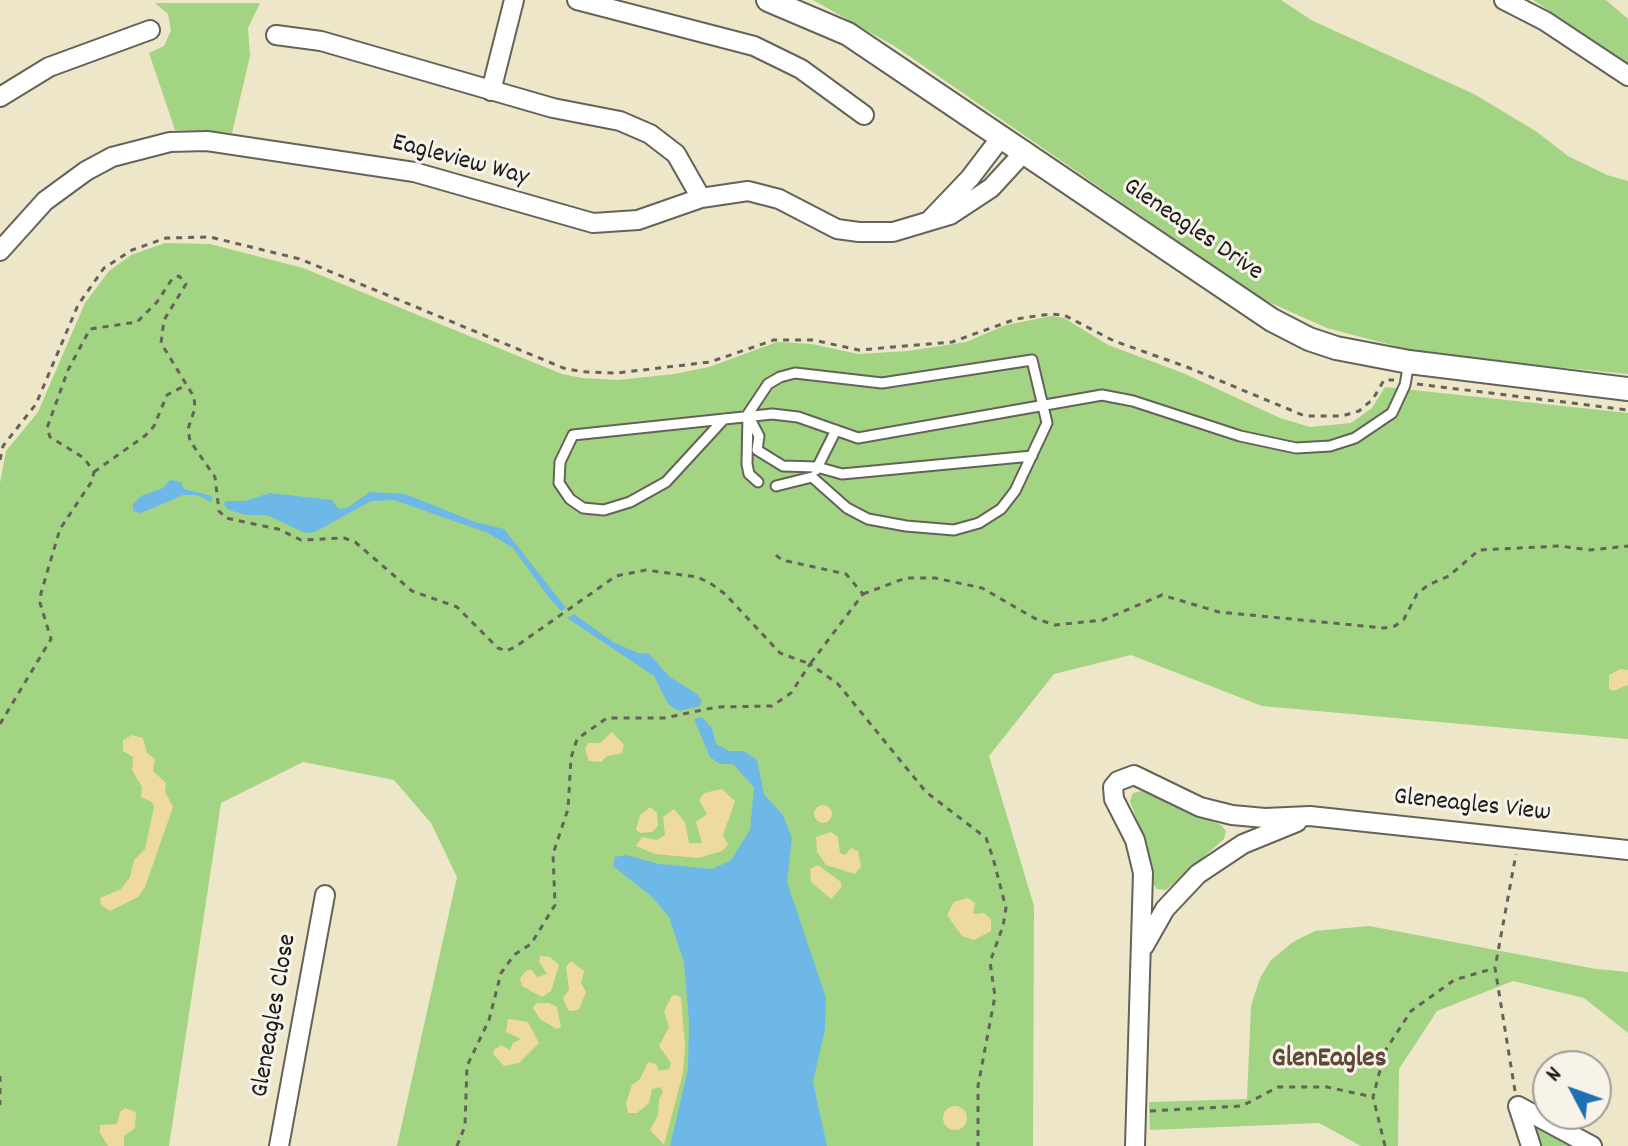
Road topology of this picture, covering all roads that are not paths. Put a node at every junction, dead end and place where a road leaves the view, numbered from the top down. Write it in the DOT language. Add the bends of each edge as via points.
graph roads {
  1 [pos="514,0"];
  2 [pos="577,0"];
  3 [pos="768,0"];
  4 [pos="1504,0"];
  5 [pos="150,30"];
  6 [pos="276,35"];
  7 [pos="1628,76"];
  8 [pos="491,91"];
  9 [pos="0,97"];
  10 [pos="864,115"];
  11 [pos="1002,136"];
  12 [pos="1025,151"];
  13 [pos="701,198"];
  14 [pos="929,221"];
  15 [pos="0,251"];
  16 [pos="1407,372"];
  17 [pos="1628,389"];
  18 [pos="1043,406"];
  19 [pos="748,414"];
  20 [pos="724,419"];
  21 [pos="836,430"];
  22 [pos="1032,456"];
  23 [pos="815,472"];
  24 [pos="758,482"];
  25 [pos="776,486"];
  26 [pos="1310,816"];
  27 [pos="1628,850"];
  28 [pos="325,895"];
  29 [pos="1143,948"];
  30 [pos="279,1146"];
  31 [pos="1135,1146"];
  32 [pos="1531,1146"];
  33 [pos="1592,1146"];
  1 -- 8 [label="street"];
  2 -- 10 [label="street" via="754,46 801,69"];
  3 -- 11 [label="street, Gleneagles Drive" via="848,34"];
  4 -- 7 [label="street"];
  5 -- 9 [label="street" via="49,67"];
  6 -- 8 [label="street" via="321,41"];
  8 -- 13 [label="street" via="636,127 676,154"];
  11 -- 12 [label="street, Gleneagles Drive"];
  11 -- 14 [label="street"];
  12 -- 14 [label="street, Eagleview Way" via="978,198"];
  12 -- 16 [label="street, Gleneagles Drive" via="1272,320"];
  13 -- 14 [label="street, Eagleview Way" via="732,191 765,194 819,222 859,232 893,232"];
  13 -- 15 [label="street, Eagleview Way" via="638,220 593,223 414,172 207,141 170,142 112,157 86,171 45,201"];
  16 -- 17 [label="street, Gleneagles Drive"];
  16 -- 18 [label="lane" via="1392,413 1330,446 1296,448 1240,436 1102,395"];
  18 -- 19 [label="lane" via="1032,360 882,383 795,373 768,384"];
  18 -- 21 [label="lane" via="858,438"];
  18 -- 22 [label="lane" via="1047,423"];
  19 -- 20 [label="lane"];
  19 -- 21 [label="lane" via="798,417"];
  19 -- 23 [label="lane" via="759,436 757,450 783,466"];
  19 -- 24 [label="lane" via="747,464"];
  20 -- 20 [label="lane" via="573,435 560,462 559,483 583,508 604,510 630,502 666,482"];
  21 -- 23 [label="lane"];
  22 -- 23 [label="lane"];
  22 -- 23 [label="lane" via="1001,509 954,530 868,519 847,508"];
  23 -- 25 [label="lane"];
  26 -- 27 [label="street, Gleneagles View"];
  26 -- 29 [label="street, Gleneagles View" via="1243,844 1198,874 1165,909"];
  26 -- 29 [label="street, Gleneagles View" via="1232,815 1200,807 1134,775 1118,781 1114,799 1135,840 1143,873"];
  28 -- 30 [label="street, Gleneagles Close"];
  29 -- 31 [label="street, Gleneagles View"];
  32 -- 33 [label="street" via="1518,1106"];
}
